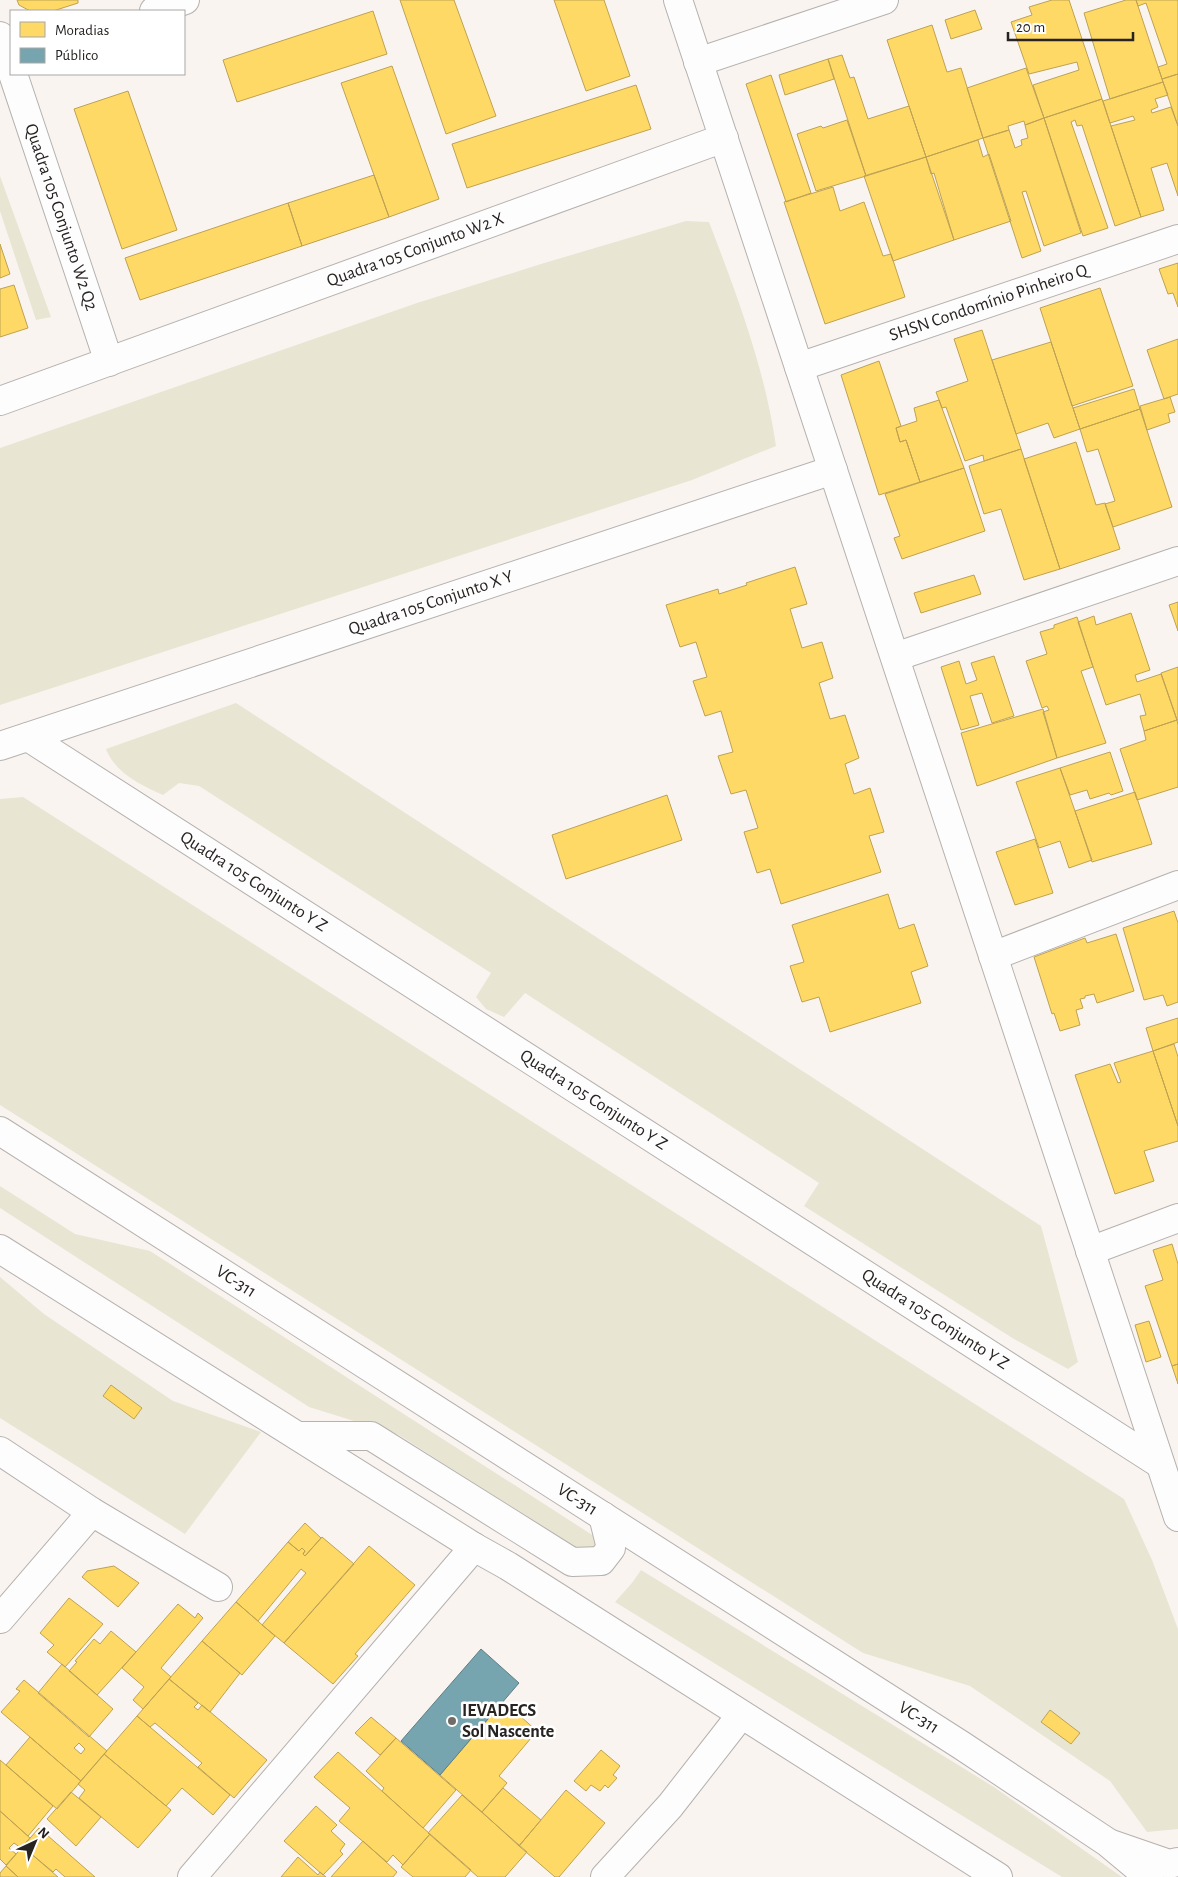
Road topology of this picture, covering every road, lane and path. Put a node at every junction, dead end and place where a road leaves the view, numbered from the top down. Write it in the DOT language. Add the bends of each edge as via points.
graph roads {
  1 [pos="186,0"];
  2 [pos="678,0"];
  3 [pos="884,0"];
  4 [pos="157,10"];
  5 [pos="0,36"];
  6 [pos="698,62"];
  7 [pos="9,67"];
  8 [pos="12,75"];
  9 [pos="724,138"];
  10 [pos="1178,239"];
  11 [pos="109,362"];
  12 [pos="799,367"];
  13 [pos="0,401"];
  14 [pos="833,470"];
  15 [pos="1178,561"];
  16 [pos="895,657"];
  17 [pos="28,737"];
  18 [pos="0,746"];
  19 [pos="1178,885"];
  20 [pos="993,956"];
  21 [pos="0,1131"];
  22 [pos="0,1148"];
  23 [pos="108,1200"];
  24 [pos="1178,1218"];
  25 [pos="0,1249"];
  26 [pos="1090,1251"];
  27 [pos="298,1436"];
  28 [pos="0,1451"];
  29 [pos="1160,1464"];
  30 [pos="92,1512"];
  31 [pos="603,1516"];
  32 [pos="1178,1517"];
  33 [pos="474,1547"];
  34 [pos="218,1587"];
  35 [pos="0,1619"];
  36 [pos="741,1715"];
  37 [pos="1107,1842"];
  38 [pos="1178,1862"];
  39 [pos="192,1877"];
  40 [pos="605,1877"];
  41 [pos="998,1877"];
  42 [pos="1149,1877"];
  1 -- 4 [label="street"];
  2 -- 6 [label="street"];
  3 -- 6 [label="street"];
  5 -- 7 [label="street, Quadra 105 Conjunto W2 Q2"];
  6 -- 9 [label="street"];
  8 -- 11 [label="street, Quadra 105 Conjunto W2 Q2"];
  9 -- 11 [label="street, Quadra 105 Conjunto W2 X"];
  9 -- 12 [label="street"];
  10 -- 12 [label="street, SHSN Condomínio Pinheiro Q"];
  11 -- 13 [label="street, Quadra 105 Conjunto W2 X"];
  12 -- 14 [label="street"];
  14 -- 16 [label="street"];
  14 -- 17 [label="street, Quadra 105 Conjunto X Y"];
  15 -- 16 [label="street"];
  16 -- 20 [label="street"];
  17 -- 18 [label="street, Quadra 105 Conjunto X Y"];
  17 -- 29 [label="street, Quadra 105 Conjunto Y Z"];
  19 -- 20 [label="street"];
  20 -- 26 [label="street"];
  21 -- 23 [label="street, VC-311"];
  22 -- 23 [label="street" via="54,1182"];
  23 -- 31 [label="street, VC-311"];
  24 -- 26 [label="street"];
  25 -- 27 [label="street"];
  26 -- 29 [label="street"];
  27 -- 31 [label="street" via="371,1436 572,1562 601,1561 612,1548"];
  27 -- 33 [label="street"];
  28 -- 30 [label="street"];
  29 -- 32 [label="street"];
  30 -- 34 [label="street"];
  30 -- 35 [label="street"];
  31 -- 37 [label="street, VC-311"];
  33 -- 36 [label="street"];
  33 -- 39 [label="street"];
  36 -- 40 [label="street" via="670,1806"];
  36 -- 41 [label="street"];
  37 -- 38 [label="street" via="1169,1864"];
  37 -- 42 [label="street, VC-311"];
}
